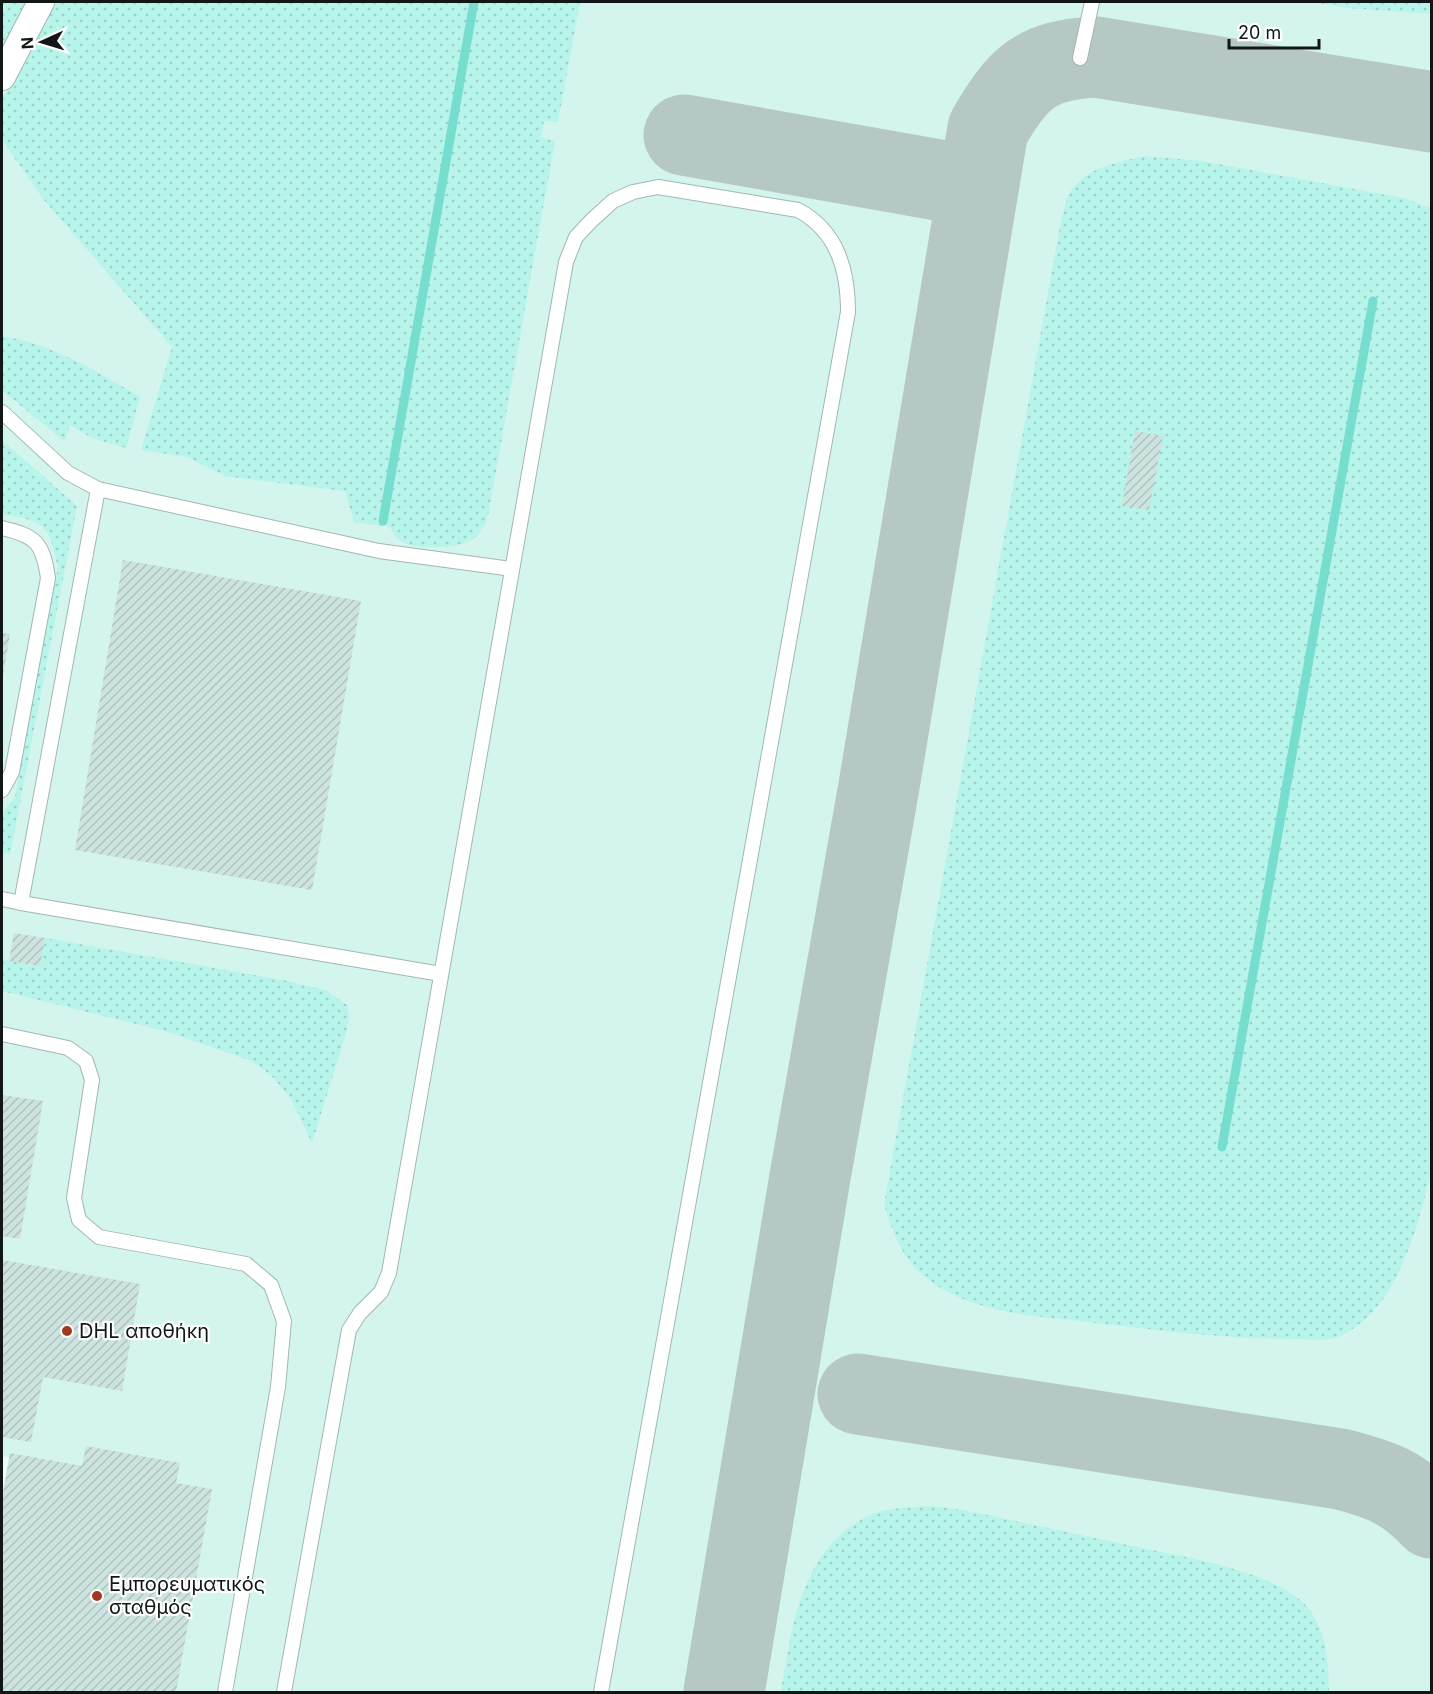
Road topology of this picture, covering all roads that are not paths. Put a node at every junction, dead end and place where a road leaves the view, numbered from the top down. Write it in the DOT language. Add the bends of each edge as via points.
graph roads {
  1 [pos="41,2"];
  2 [pos="1092,2"];
  3 [pos="1080,58"];
  4 [pos="2,77"];
  5 [pos="2,412"];
  6 [pos="98,489"];
  7 [pos="2,528"];
  8 [pos="512,569"];
  9 [pos="2,790"];
  10 [pos="2,899"];
  11 [pos="21,903"];
  12 [pos="441,974"];
  13 [pos="2,1034"];
  14 [pos="225,1692"];
  15 [pos="284,1692"];
  16 [pos="601,1692"];
  1 -- 4 [label="street"];
  2 -- 3 [label="lane"];
  5 -- 6 [label="lane" via="68,473"];
  6 -- 8 [label="lane" via="379,550"];
  6 -- 11 [label="lane"];
  7 -- 9 [label="lane" via="34,539 44,554 48,578 12,772"];
  8 -- 12 [label="lane"];
  8 -- 16 [label="lane" via="566,262 576,237 613,201 633,192 658,188 798,210 814,219 828,234 845,269 848,312"];
  10 -- 11 [label="lane"];
  11 -- 12 [label="lane"];
  12 -- 15 [label="lane" via="389,1273 381,1292 349,1330"];
  13 -- 14 [label="lane" via="68,1048 86,1061 92,1080 74,1198 79,1220 99,1237 246,1264 271,1286 284,1321 278,1387"];
}
